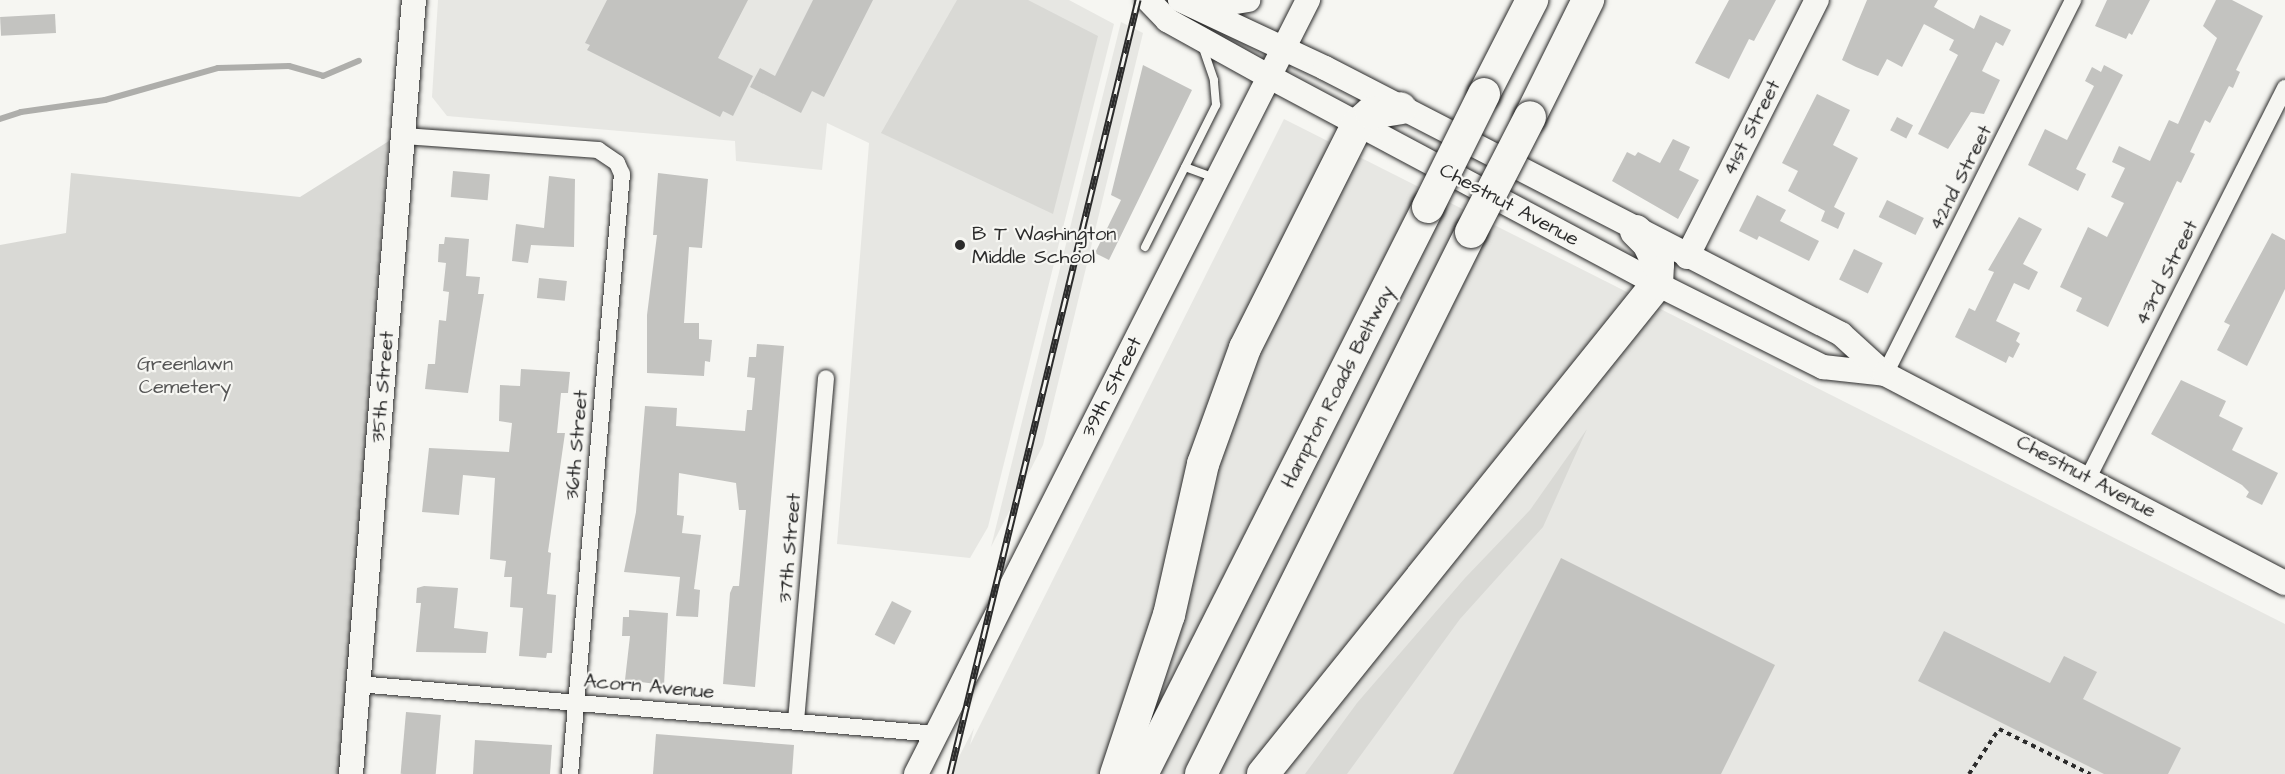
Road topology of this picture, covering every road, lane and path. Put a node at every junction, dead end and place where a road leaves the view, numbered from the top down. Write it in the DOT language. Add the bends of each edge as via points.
graph roads {
  1 [pos="414,0"];
  2 [pos="1148,0"];
  3 [pos="1248,0"];
  4 [pos="1308,0"];
  5 [pos="1532,0"];
  6 [pos="1588,0"];
  7 [pos="1816,0"];
  8 [pos="2073,0"];
  9 [pos="1188,4"];
  10 [pos="1201,38"];
  11 [pos="1284,48"];
  12 [pos="1270,77"];
  13 [pos="2285,88"];
  14 [pos="1401,108"];
  15 [pos="1357,125"];
  16 [pos="404,136"];
  17 [pos="1185,167"];
  18 [pos="1218,179"];
  19 [pos="1636,231"];
  20 [pos="1145,248"];
  21 [pos="1687,257"];
  22 [pos="1657,284"];
  23 [pos="1885,374"];
  24 [pos="826,378"];
  25 [pos="2088,478"];
  26 [pos="2285,583"];
  27 [pos="358,684"];
  28 [pos="576,702"];
  29 [pos="796,722"];
  30 [pos="936,734"];
  31 [pos="351,774"];
  32 [pos="570,774"];
  33 [pos="916,774"];
  34 [pos="1116,774"];
  35 [pos="1142,774"];
  36 [pos="1201,774"];
  37 [pos="1263,774"];
  38 [pos="1969,774"];
  39 [pos="2090,774"];
  1 -- 16 [label="main road, 35th Street"];
  2 -- 10 [label="main road, Chestnut Avenue" via="1167,20"];
  3 -- 9 [label="main road" via="1225,7"];
  4 -- 11 [label="main road, 39th Street"];
  5 -- 35 [label="highway, Hampton Roads Beltway, bridge"];
  6 -- 36 [label="highway, bridge"];
  7 -- 21 [label="main road, 41st Street"];
  8 -- 23 [label="street, 42nd Street"];
  9 -- 11 [label="main road, Chestnut Avenue"];
  10 -- 12 [label="main road, Chestnut Avenue"];
  10 -- 17 [label="lane" via="1214,81 1216,105"];
  11 -- 12 [label="main road, 39th Street"];
  11 -- 14 [label="main road, Chestnut Avenue"];
  12 -- 15 [label="main road, Chestnut Avenue"];
  12 -- 18 [label="main road, 39th Street"];
  13 -- 25 [label="street, 43rd Street"];
  14 -- 15 [label="highway" via="1371,113"];
  14 -- 19 [label="main road, Chestnut Avenue"];
  15 -- 22 [label="main road, Chestnut Avenue"];
  15 -- 34 [label="highway" via="1245,348 1222,405 1203,464 1169,615"];
  16 -- 27 [label="main road, 35th Street"];
  16 -- 28 [label="street, 36th Street" via="579,149 608,155 617,163 622,185"];
  17 -- 18 [label="lane"];
  17 -- 20 [label="lane"];
  18 -- 30 [label="main road, 39th Street"];
  19 -- 21 [label="main road, Chestnut Avenue"];
  19 -- 22 [label="highway" via="1648,243 1658,264"];
  21 -- 23 [label="main road, Chestnut Avenue" via="1840,334"];
  22 -- 23 [label="main road, Chestnut Avenue" via="1823,367"];
  22 -- 37 [label="highway"];
  23 -- 25 [label="main road, Chestnut Avenue"];
  24 -- 29 [label="street, 37th Street"];
  25 -- 26 [label="main road, Chestnut Avenue"];
  27 -- 28 [label="street, Acorn Avenue"];
  27 -- 31 [label="main road, 35th Street"];
  28 -- 29 [label="street, Acorn Avenue"];
  28 -- 32 [label="street, 36th Street"];
  29 -- 30 [label="street, Acorn Avenue"];
  30 -- 33 [label="main road, 39th Street"];
  38 -- 39 [label="path" via="1999,729"];
}
